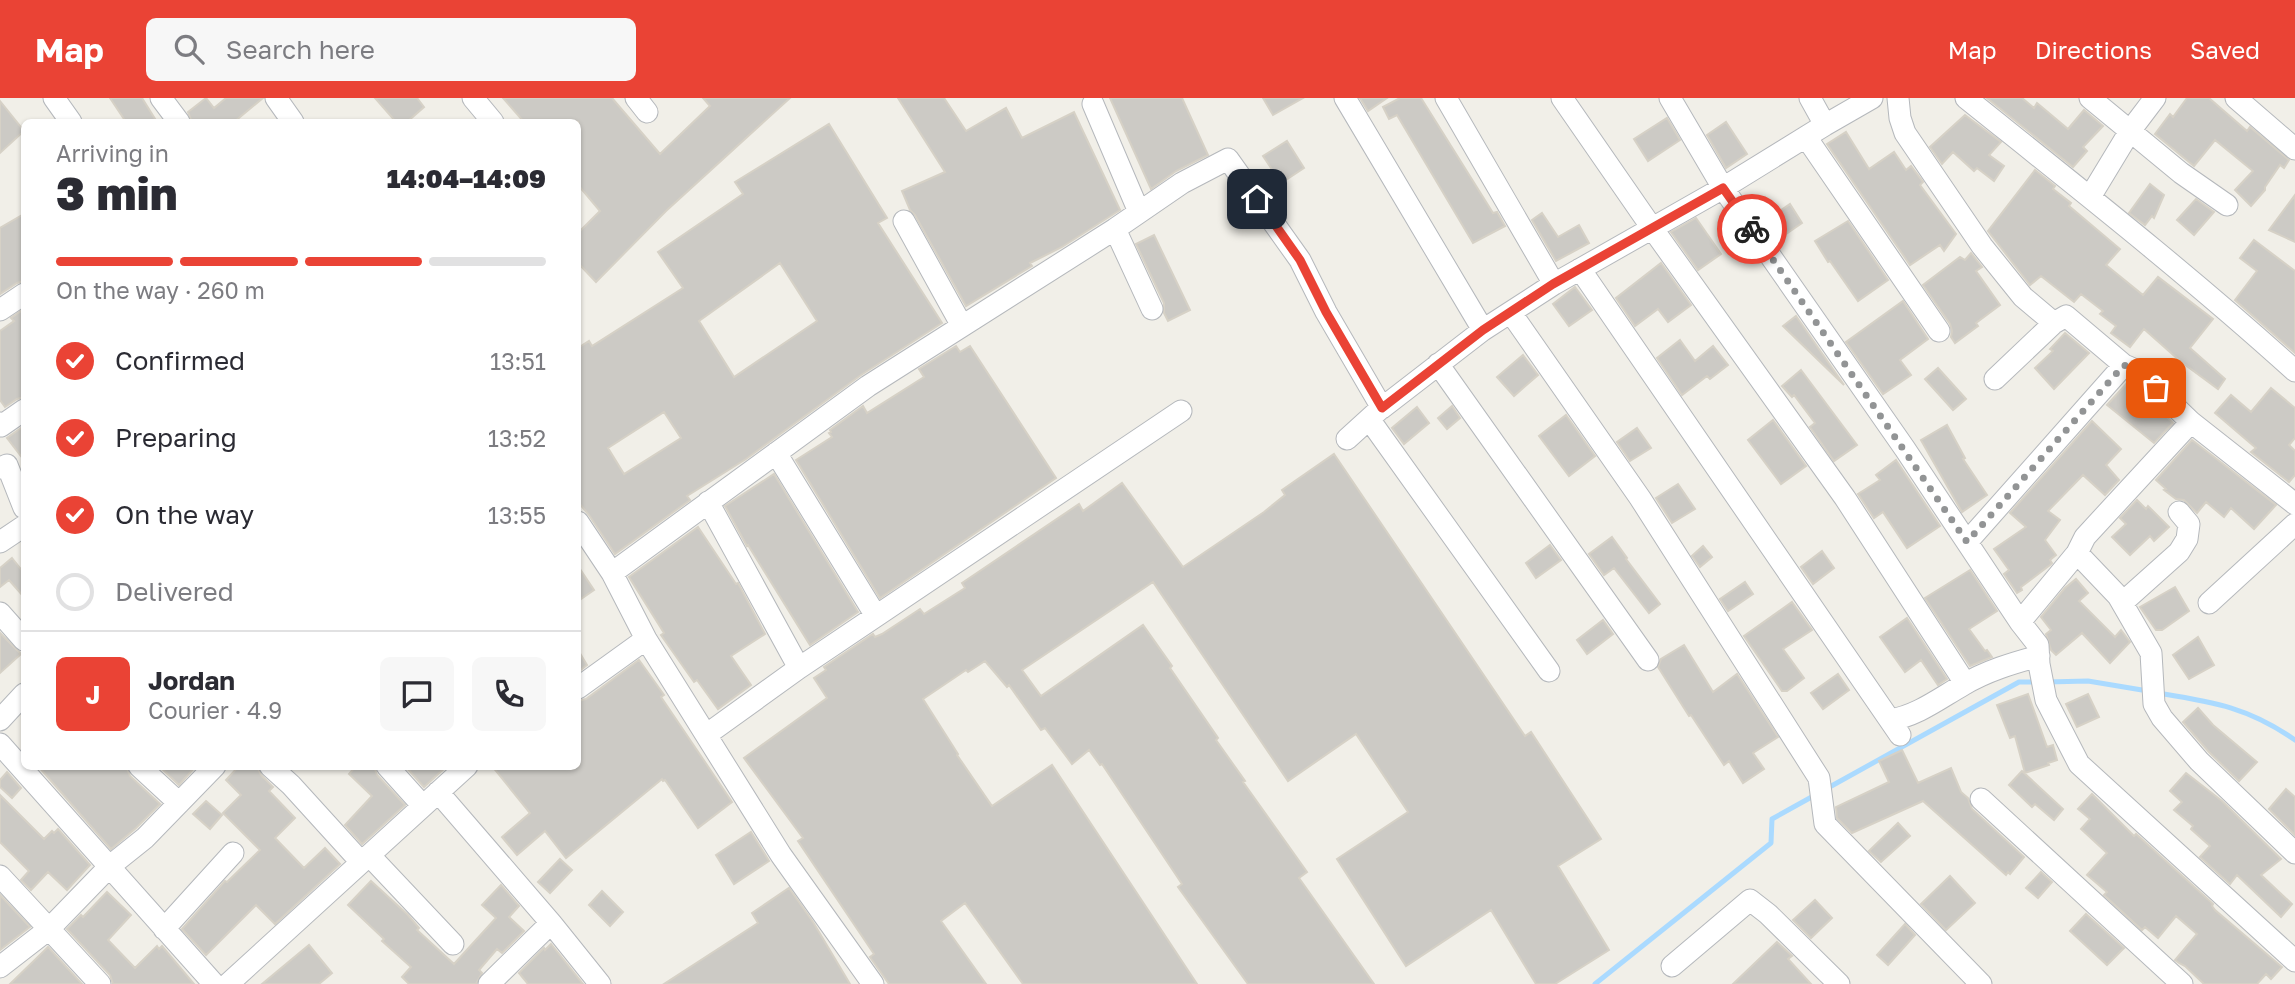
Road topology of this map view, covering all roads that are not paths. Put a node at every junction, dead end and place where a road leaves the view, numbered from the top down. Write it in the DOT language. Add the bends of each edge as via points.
graph roads {
  1 [pos="54,98"];
  2 [pos="161,98"];
  3 [pos="276,98"];
  4 [pos="473,98"];
  5 [pos="1345,98"];
  6 [pos="1446,98"];
  7 [pos="1562,98"];
  8 [pos="1670,98"];
  9 [pos="1810,98"];
  10 [pos="1872,98"];
  11 [pos="1898,98"];
  12 [pos="1966,98"];
  13 [pos="2090,98"];
  14 [pos="2155,98"];
  15 [pos="2236,98"];
  16 [pos="1093,104"];
  17 [pos="69,119"];
  18 [pos="177,119"];
  19 [pos="291,119"];
  20 [pos="490,119"];
  21 [pos="1825,125"];
  22 [pos="2130,131"];
  23 [pos="1806,137"];
  24 [pos="2295,149"];
  25 [pos="1723,188"];
  26 [pos="2090,197"];
  27 [pos="2227,205"];
  28 [pos="1139,212"];
  29 [pos="904,222"];
  30 [pos="1652,228"];
  31 [pos="1115,229"];
  32 [pos="1580,269"];
  33 [pos="1553,284"];
  34 [pos="21,296"];
  35 [pos="1152,309"];
  36 [pos="0,310"];
  37 [pos="1511,313"];
  38 [pos="2054,323"];
  39 [pos="962,326"];
  40 [pos="1483,330"];
  41 [pos="1939,331"];
  42 [pos="1438,364"];
  43 [pos="2124,365"];
  44 [pos="2295,371"];
  45 [pos="1995,379"];
  46 [pos="1181,411"];
  47 [pos="21,412"];
  48 [pos="1376,413"];
  49 [pos="2192,422"];
  50 [pos="0,425"];
  51 [pos="1347,439"];
  52 [pos="776,453"];
  53 [pos="0,468"];
  54 [pos="21,500"];
  55 [pos="708,502"];
  56 [pos="2295,504"];
  57 [pos="2179,512"];
  58 [pos="2295,524"];
  59 [pos="581,526"];
  60 [pos="21,528"];
  61 [pos="0,542"];
  62 [pos="1967,542"];
  63 [pos="2077,553"];
  64 [pos="612,573"];
  65 [pos="2122,603"];
  66 [pos="2209,603"];
  67 [pos="0,613"];
  68 [pos="876,616"];
  69 [pos="2020,622"];
  70 [pos="21,637"];
  71 [pos="646,639"];
  72 [pos="1648,660"];
  73 [pos="799,668"];
  74 [pos="1549,671"];
  75 [pos="2041,673"];
  76 [pos="1965,683"];
  77 [pos="581,686"];
  78 [pos="21,697"];
  79 [pos="0,720"];
  80 [pos="706,735"];
  81 [pos="0,744"];
  82 [pos="21,767"];
  83 [pos="23,770"];
  84 [pos="143,770"];
  85 [pos="211,770"];
  86 [pos="274,770"];
  87 [pos="392,770"];
  88 [pos="463,770"];
  89 [pos="430,799"];
  90 [pos="1981,799"];
  91 [pos="179,803"];
  92 [pos="233,853"];
  93 [pos="2295,853"];
  94 [pos="365,859"];
  95 [pos="110,866"];
  96 [pos="0,876"];
  97 [pos="551,923"];
  98 [pos="49,929"];
  99 [pos="164,929"];
  100 [pos="453,944"];
  101 [pos="2295,961"];
  102 [pos="1672,966"];
  103 [pos="0,967"];
  104 [pos="100,984"];
  105 [pos="214,984"];
  106 [pos="228,984"];
  107 [pos="489,984"];
  108 [pos="600,984"];
  109 [pos="873,984"];
  110 [pos="1839,984"];
  111 [pos="1981,984"];
  112 [pos="2182,984"];
  1 -- 17 [label="street"];
  2 -- 18 [label="street"];
  3 -- 19 [label="street"];
  4 -- 20 [label="street"];
  5 -- 40 [label="street"];
  6 -- 33 [label="street"];
  7 -- 30 [label="street"];
  8 -- 25 [label="street"];
  9 -- 21 [label="street"];
  10 -- 21 [label="street"];
  11 -- 38 [label="street" via="1905,133 1982,246 2024,297"];
  12 -- 26 [label="street"];
  13 -- 22 [label="street"];
  14 -- 22 [label="street"];
  15 -- 24 [label="street"];
  16 -- 28 [label="street"];
  21 -- 23 [label="street"];
  22 -- 26 [label="street"];
  22 -- 27 [label="street"];
  23 -- 25 [label="street"];
  23 -- 41 [label="street"];
  25 -- 30 [label="street"];
  25 -- 62 [label="street"];
  26 -- 44 [label="street"];
  28 -- 31 [label="street"];
  28 -- 48 [label="street" via="1228,159 1300,260"];
  29 -- 39 [label="street"];
  30 -- 32 [label="street"];
  30 -- 76 [label="street" via="1845,498"];
  31 -- 35 [label="street"];
  31 -- 39 [label="street"];
  32 -- 33 [label="street"];
  32 -- 76 [label="street" via="1895,727"];
  33 -- 37 [label="street"];
  34 -- 36 [label="street"];
  37 -- 40 [label="street"];
  37 -- 111 [label="street" via="1640,498 1819,778 1825,824"];
  38 -- 43 [label="street" via="2066,317"];
  38 -- 45 [label="street"];
  39 -- 52 [label="street"];
  40 -- 42 [label="street"];
  42 -- 48 [label="street"];
  42 -- 72 [label="street"];
  43 -- 49 [label="street" via="2138,371"];
  43 -- 62 [label="street"];
  46 -- 68 [label="street"];
  47 -- 50 [label="street"];
  48 -- 51 [label="street"];
  48 -- 74 [label="street"];
  49 -- 56 [label="street"];
  49 -- 63 [label="street" via="2085,537"];
  52 -- 55 [label="street"];
  52 -- 68 [label="street"];
  53 -- 54 [label="street" via="7,465"];
  55 -- 64 [label="street"];
  55 -- 73 [label="street"];
  57 -- 65 [label="street" via="2189,524 2179,552"];
  58 -- 66 [label="street"];
  59 -- 64 [label="street"];
  60 -- 61 [label="street"];
  62 -- 69 [label="street"];
  63 -- 65 [label="street"];
  63 -- 69 [label="street"];
  64 -- 71 [label="street"];
  65 -- 93 [label="street" via="2151,653 2154,704 2162,718 2199,761"];
  67 -- 70 [label="street"];
  68 -- 73 [label="street"];
  69 -- 75 [label="street" via="2038,645"];
  71 -- 77 [label="street"];
  71 -- 80 [label="street"];
  73 -- 80 [label="street"];
  75 -- 76 [label="street" via="2010,664"];
  75 -- 101 [label="street" via="2046,700 2079,764"];
  78 -- 79 [label="street"];
  80 -- 109 [label="street" via="781,856"];
  81 -- 82 [label="street"];
  83 -- 95 [label="street"];
  84 -- 91 [label="street"];
  85 -- 91 [label="street"];
  86 -- 94 [label="street"];
  87 -- 89 [label="street"];
  88 -- 89 [label="street"];
  89 -- 94 [label="street"];
  89 -- 97 [label="street"];
  90 -- 112 [label="street"];
  91 -- 95 [label="street"];
  92 -- 99 [label="street"];
  94 -- 100 [label="street"];
  94 -- 106 [label="street"];
  95 -- 98 [label="street"];
  95 -- 99 [label="street"];
  96 -- 98 [label="street"];
  97 -- 107 [label="street"];
  97 -- 108 [label="street"];
  98 -- 103 [label="street"];
  98 -- 104 [label="street"];
  99 -- 105 [label="street"];
  102 -- 110 [label="street" via="1751,900"];
}
